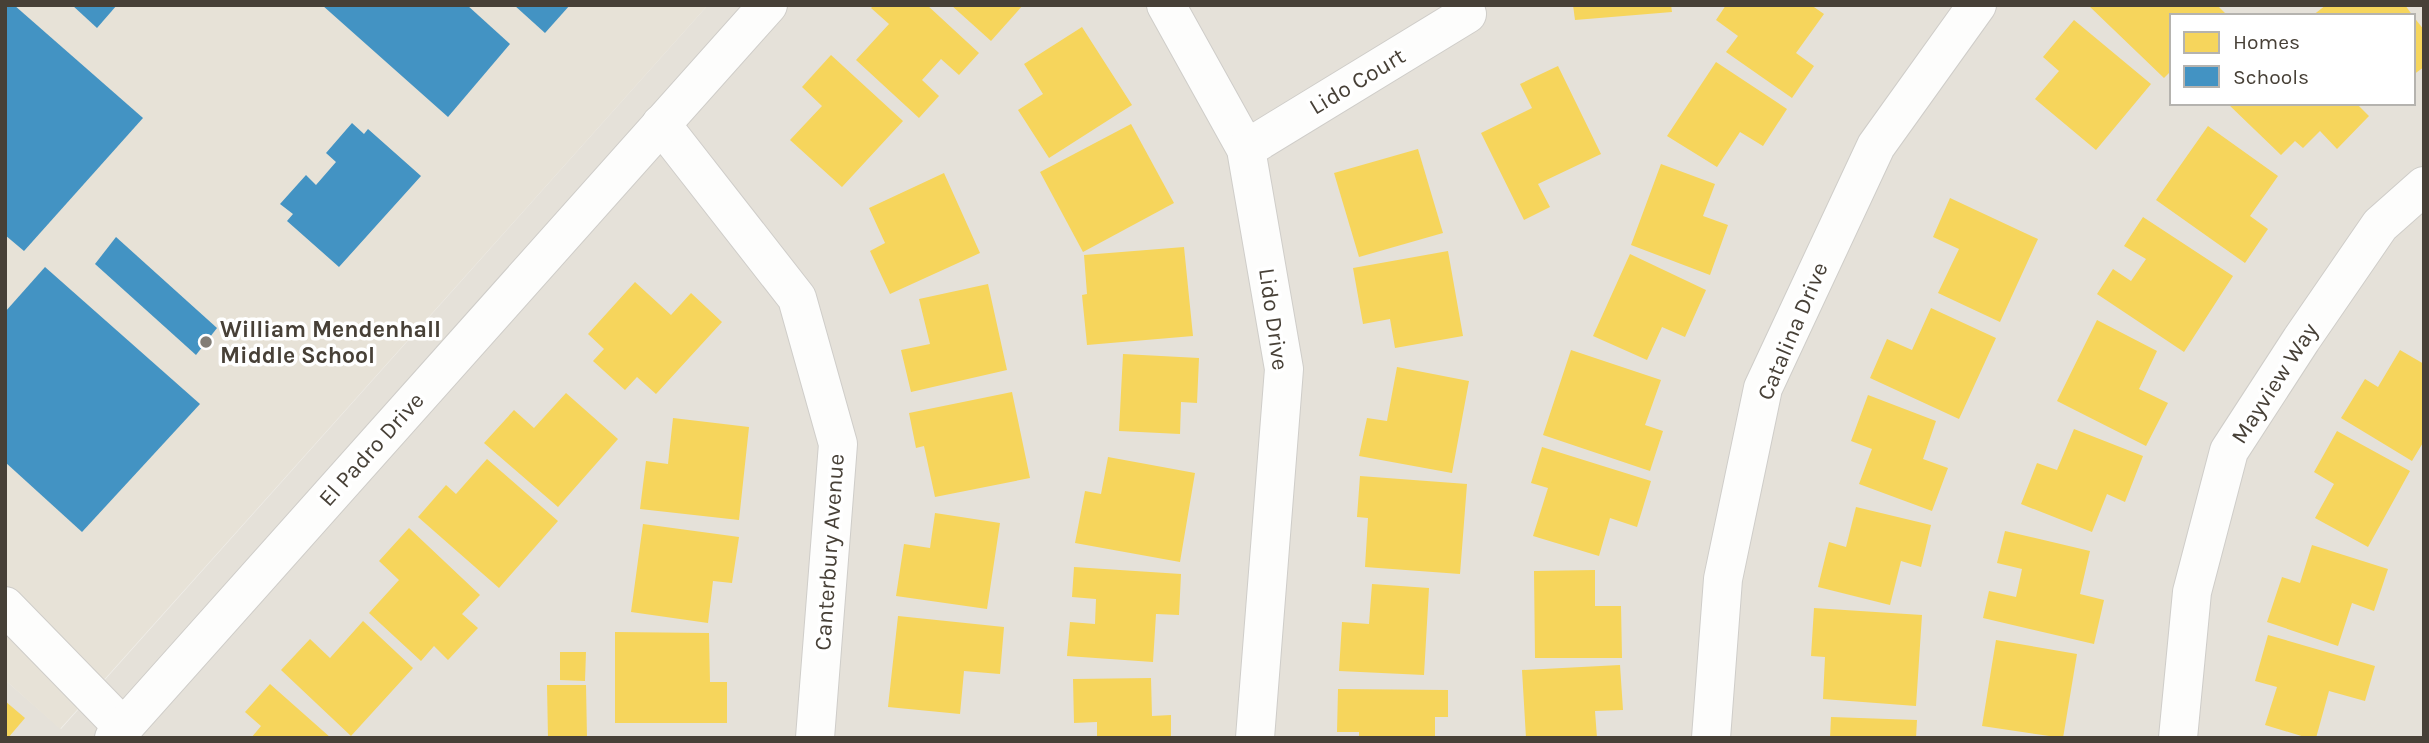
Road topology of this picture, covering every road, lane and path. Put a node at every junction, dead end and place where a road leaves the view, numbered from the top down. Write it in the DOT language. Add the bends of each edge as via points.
graph roads {
  1 [pos="768,5"];
  2 [pos="1166,5"];
  3 [pos="1977,5"];
  4 [pos="1468,14"];
  5 [pos="661,124"];
  6 [pos="1246,149"];
  7 [pos="2424,186"];
  8 [pos="5,606"];
  9 [pos="118,733"];
  10 [pos="815,738"];
  11 [pos="1255,738"];
  12 [pos="1711,738"];
  13 [pos="2178,738"];
  1 -- 5 [label="street, El Padro Drive"];
  2 -- 6 [label="street, Lido Drive"];
  3 -- 12 [label="street, Catalina Drive" via="1876,146 1763,388 1723,579"];
  4 -- 6 [label="street, Lido Court"];
  5 -- 9 [label="street, El Padro Drive"];
  5 -- 10 [label="street, Canterbury Avenue" via="797,298 838,444"];
  6 -- 11 [label="street, Lido Drive" via="1284,369"];
  7 -- 13 [label="street, Mayview Way" via="2380,225 2229,452 2192,593"];
  8 -- 9 [label="street"];
}
